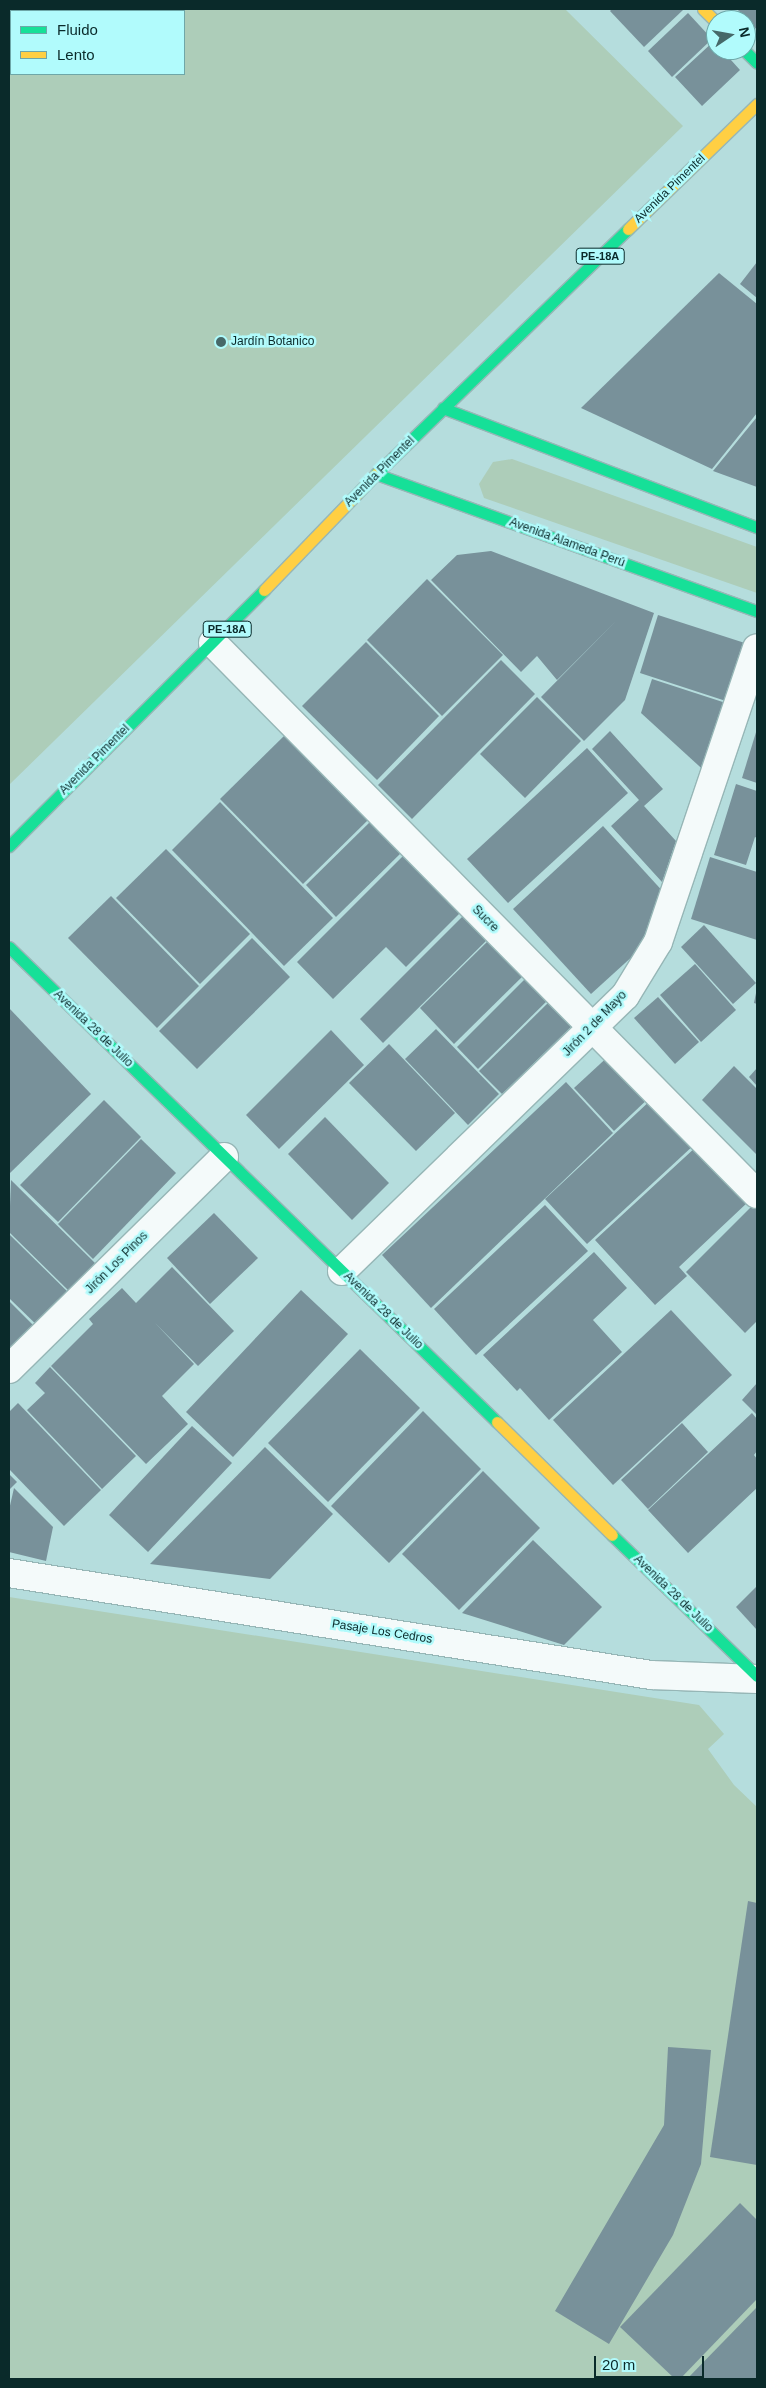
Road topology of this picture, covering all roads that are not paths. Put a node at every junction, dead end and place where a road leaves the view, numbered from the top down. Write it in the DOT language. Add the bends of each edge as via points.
graph roads {
  1 [pos="757,104"];
  2 [pos="443,408"];
  3 [pos="376,474"];
  4 [pos="757,527"];
  5 [pos="757,611"];
  6 [pos="213,643"];
  7 [pos="757,648"];
  8 [pos="9,846"];
  9 [pos="9,947"];
  10 [pos="593,1028"];
  11 [pos="224,1157"];
  12 [pos="757,1194"];
  13 [pos="342,1271"];
  14 [pos="9,1370"];
  15 [pos="9,1573"];
  16 [pos="757,1678"];
  1 -- 2 [label="main road, Avenida Pimentel / PE-18A"];
  2 -- 3 [label="main road, Avenida Pimentel / PE-18A"];
  2 -- 4 [label="main road"];
  3 -- 5 [label="main road, Avenida Alameda Perú"];
  3 -- 6 [label="main road, Avenida Pimentel / PE-18A"];
  6 -- 8 [label="main road, Avenida Pimentel / PE-18A"];
  6 -- 10 [label="street, Sucre"];
  7 -- 10 [label="street, Jirón 2 de Mayo" via="658,942 625,996"];
  9 -- 11 [label="main road, Avenida 28 de Julio"];
  10 -- 12 [label="street, Sucre"];
  10 -- 13 [label="street, Jirón 2 de Mayo"];
  11 -- 13 [label="main road, Avenida 28 de Julio"];
  11 -- 14 [label="street, Jirón Los Pinos"];
  13 -- 16 [label="main road, Avenida 28 de Julio"];
  15 -- 16 [label="street, Pasaje Los Cedros" via="651,1675"];
}
